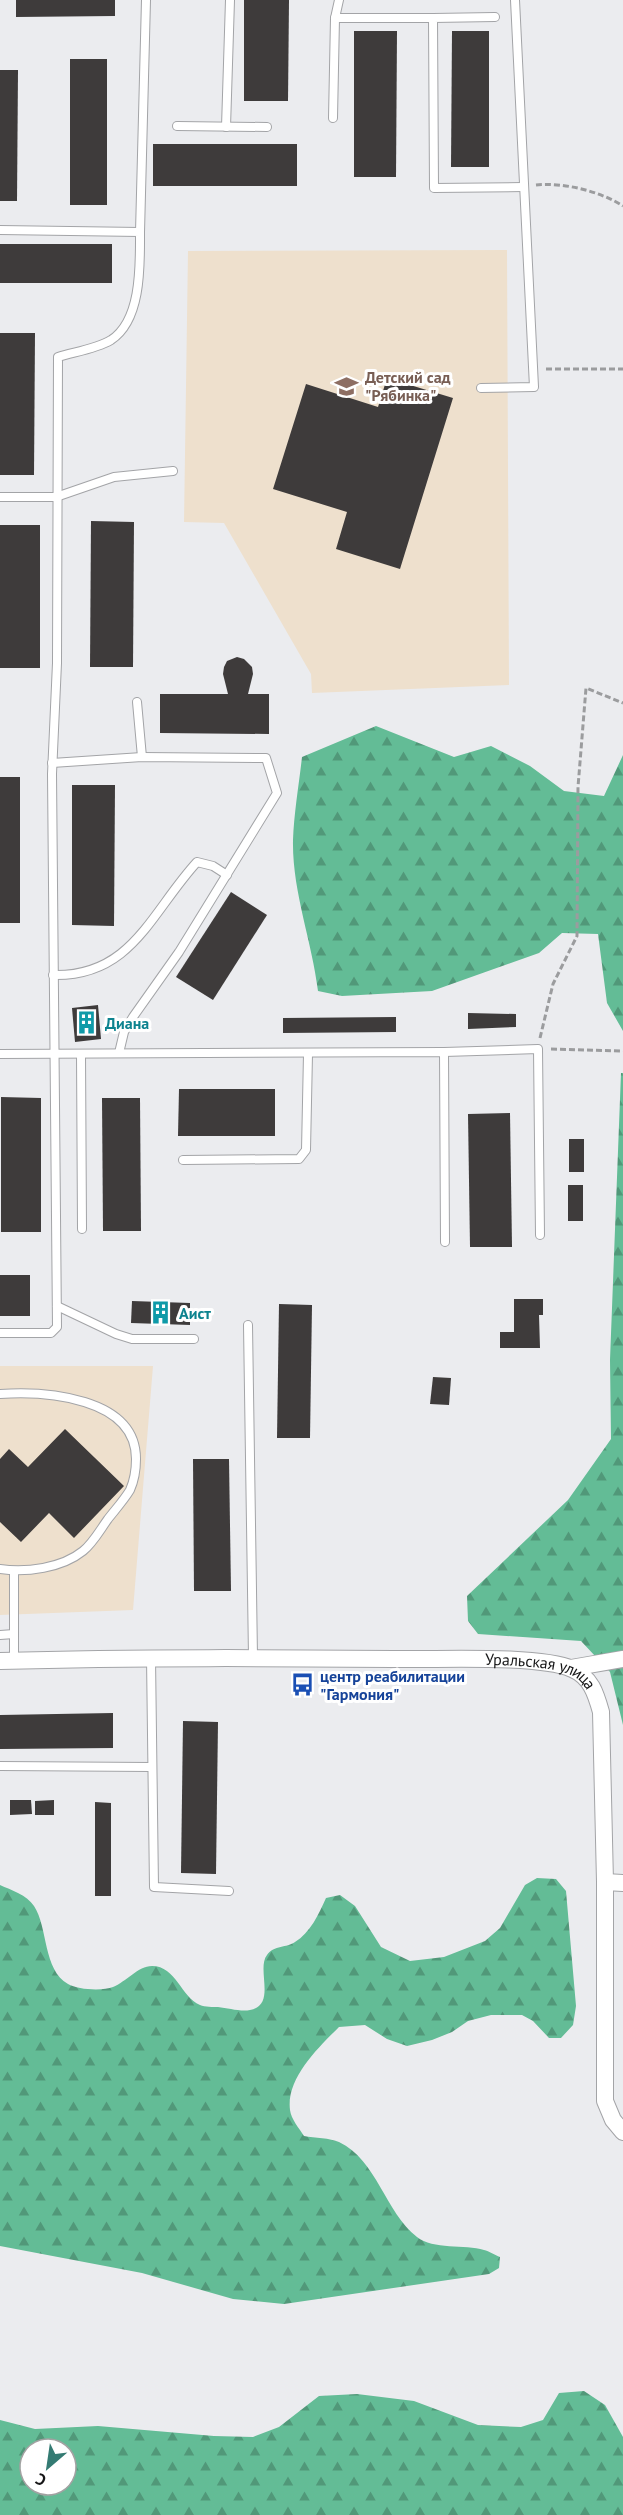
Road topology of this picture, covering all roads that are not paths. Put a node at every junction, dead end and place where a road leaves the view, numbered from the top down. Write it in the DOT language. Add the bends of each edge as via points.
graph roads {
  1 [pos="146,0"];
  2 [pos="230,0"];
  3 [pos="339,0"];
  4 [pos="515,0"];
  5 [pos="495,17"];
  6 [pos="335,18"];
  7 [pos="433,18"];
  8 [pos="333,118"];
  9 [pos="177,126"];
  10 [pos="226,127"];
  11 [pos="267,127"];
  12 [pos="523,187"];
  13 [pos="0,230"];
  14 [pos="140,232"];
  15 [pos="481,388"];
  16 [pos="173,471"];
  17 [pos="56,496"];
  18 [pos="0,497"];
  19 [pos="138,702"];
  20 [pos="142,757"];
  21 [pos="52,763"];
  22 [pos="227,875"];
  23 [pos="53,975"];
  24 [pos="444,1052"];
  25 [pos="119,1053"];
  26 [pos="0,1054"];
  27 [pos="53,1054"];
  28 [pos="81,1054"];
  29 [pos="308,1054"];
  30 [pos="183,1160"];
  31 [pos="82,1229"];
  32 [pos="540,1235"];
  33 [pos="445,1242"];
  34 [pos="57,1306"];
  35 [pos="248,1325"];
  36 [pos="0,1333"];
  37 [pos="194,1339"];
  38 [pos="0,1394"];
  39 [pos="0,1569"];
  40 [pos="14,1572"];
  41 [pos="14,1634"];
  42 [pos="0,1635"];
  43 [pos="253,1657"];
  44 [pos="151,1658"];
  45 [pos="623,1659"];
  46 [pos="7,1661"];
  47 [pos="571,1668"];
  48 [pos="0,1766"];
  49 [pos="152,1767"];
  50 [pos="605,1882"];
  51 [pos="623,1883"];
  52 [pos="229,1891"];
  53 [pos="623,2132"];
  1 -- 14 [label="lane"];
  2 -- 10 [label="lane"];
  3 -- 6 [label="lane"];
  4 -- 12 [label="lane"];
  5 -- 7 [label="lane"];
  6 -- 7 [label="lane"];
  6 -- 8 [label="lane"];
  7 -- 12 [label="lane" via="434,188"];
  9 -- 10 [label="lane"];
  10 -- 11 [label="lane"];
  12 -- 15 [label="lane" via="534,387"];
  13 -- 14 [label="lane"];
  14 -- 17 [label="lane" via="136,297 123,328 110,340 58,357"];
  16 -- 17 [label="lane" via="114,477"];
  17 -- 18 [label="lane"];
  17 -- 21 [label="lane" via="57,663"];
  19 -- 20 [label="lane"];
  20 -- 21 [label="lane"];
  20 -- 22 [label="lane" via="266,758 277,792"];
  21 -- 23 [label="lane"];
  22 -- 23 [label="lane" via="196,862 132,947 87,973"];
  22 -- 25 [label="lane" via="133,1017"];
  23 -- 27 [label="lane"];
  24 -- 29 [label="lane"];
  24 -- 32 [label="lane" via="538,1049"];
  24 -- 33 [label="lane"];
  25 -- 28 [label="lane"];
  25 -- 29 [label="lane"];
  26 -- 27 [label="lane"];
  27 -- 28 [label="lane"];
  27 -- 34 [label="lane"];
  28 -- 31 [label="lane"];
  29 -- 30 [label="lane" via="306,1150 299,1159"];
  34 -- 36 [label="lane" via="57,1327 51,1333"];
  34 -- 37 [label="lane" via="132,1339"];
  35 -- 43 [label="lane"];
  38 -- 40 [label="lane" via="74,1398 126,1425 136,1451 130,1488 85,1550 63,1562"];
  39 -- 40 [label="lane"];
  40 -- 41 [label="lane"];
  41 -- 42 [label="lane"];
  41 -- 46 [label="lane"];
  43 -- 44 [label="street, Уральская улица"];
  43 -- 47 [label="street, Уральская улица" via="526,1661"];
  44 -- 46 [label="street, Уральская улица"];
  44 -- 49 [label="lane"];
  45 -- 47 [label="street"];
  47 -- 50 [label="street, Уральская улица" via="596,1691 601,1712"];
  48 -- 49 [label="lane"];
  49 -- 52 [label="lane" via="154,1887"];
  50 -- 51 [label="street"];
  50 -- 53 [label="street, Уральская улица" via="605,2101"];
}
